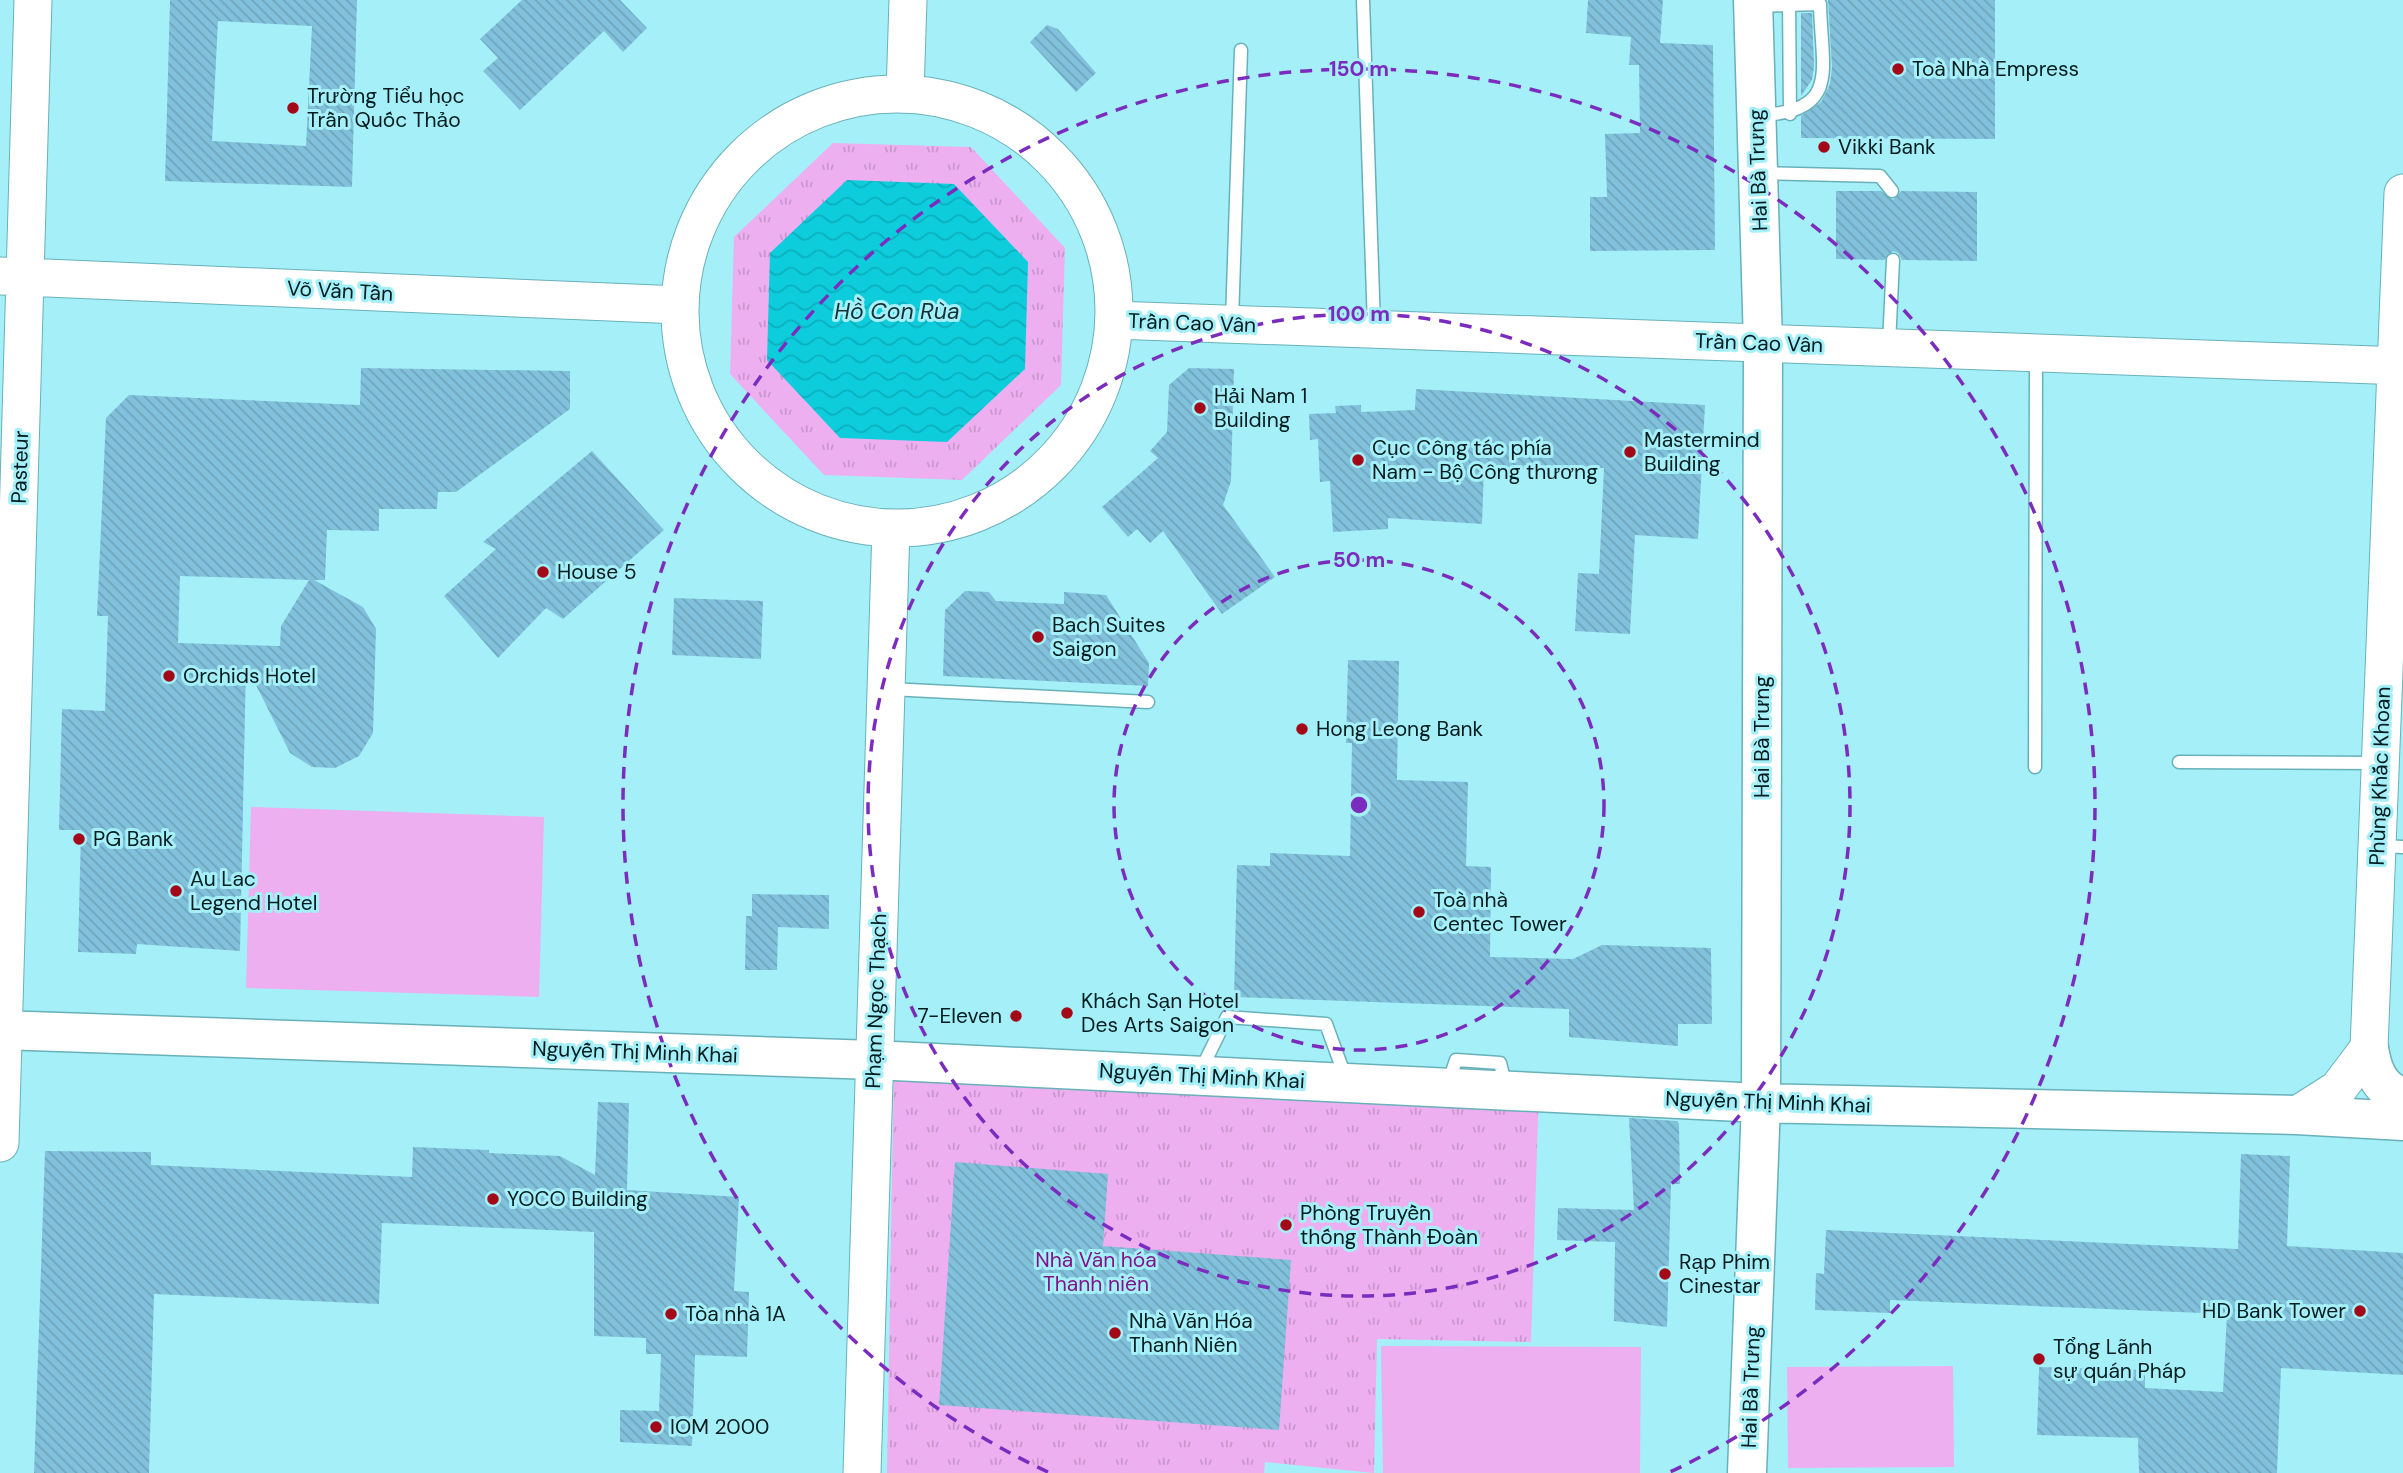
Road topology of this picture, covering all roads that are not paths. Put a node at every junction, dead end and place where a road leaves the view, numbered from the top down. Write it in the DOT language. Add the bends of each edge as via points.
graph roads {
  1 [pos="33,0"];
  2 [pos="908,0"];
  3 [pos="1363,0"];
  4 [pos="1771,2"];
  5 [pos="1241,51"];
  6 [pos="905,94"];
  7 [pos="1773,114"];
  8 [pos="1758,172"];
  9 [pos="1892,191"];
  10 [pos="2403,193"];
  11 [pos="1893,260"];
  12 [pos="13,276"];
  13 [pos="680,305"];
  14 [pos="1114,320"];
  15 [pos="1232,325"];
  16 [pos="1374,329"];
  17 [pos="1763,344"];
  18 [pos="1889,348"];
  19 [pos="2036,353"];
  20 [pos="2400,366"];
  21 [pos="891,528"];
  22 [pos="2396,533"];
  23 [pos="2394,634"];
  24 [pos="886,689"];
  25 [pos="1148,702"];
  26 [pos="2179,762"];
  27 [pos="2381,763"];
  28 [pos="2035,767"];
  29 [pos="2390,846"];
  30 [pos="1,1030"];
  31 [pos="2369,1048"];
  32 [pos="874,1060"];
  33 [pos="1199,1076"];
  34 [pos="1348,1082"];
  35 [pos="2403,1096"];
  36 [pos="1761,1103"];
  37 [pos="2297,1115"];
  38 [pos="2403,1121"];
  39 [pos="0,1143"];
  40 [pos="862,1473"];
  41 [pos="1748,1473"];
  1 -- 12 [label="main road, Pasteur"];
  2 -- 6 [label="main road"];
  3 -- 16 [label="lane"];
  4 -- 7 [label="main road, Hai Bà Trưng"];
  4 -- 7 [label="lane" via="1820,4 1821,89 1813,101"];
  5 -- 15 [label="lane"];
  6 -- 13 [label="main road" via="837,102 805,114 748,152 713,196 692,237"];
  6 -- 14 [label="main road" via="972,107 1003,122 1056,164 1078,191 1106,253"];
  7 -- 8 [label="main road, Hai Bà Trưng"];
  8 -- 9 [label="lane" via="1880,176"];
  8 -- 17 [label="main road, Hai Bà Trưng"];
  10 -- 20 [label="main road, Phùng Khắc Khoan"];
  11 -- 18 [label="lane"];
  12 -- 13 [label="main road, Võ Văn Tần"];
  12 -- 30 [label="main road, Pasteur"];
  13 -- 21 [label="main road" via="689,372 707,413 739,460 784,495 825,515"];
  14 -- 15 [label="main road, Trần Cao Vân"];
  14 -- 21 [label="main road" via="1111,354 1088,418 1045,471 1009,498 958,520"];
  15 -- 16 [label="main road, Trần Cao Vân"];
  16 -- 17 [label="main road, Trần Cao Vân"];
  17 -- 18 [label="main road, Trần Cao Vân"];
  17 -- 36 [label="main road, Hai Bà Trưng"];
  18 -- 19 [label="main road, Trần Cao Vân"];
  19 -- 20 [label="main road, Trần Cao Vân"];
  19 -- 28 [label="lane"];
  20 -- 22 [label="main road, Phùng Khắc Khoan"];
  21 -- 24 [label="main road, Phạm Ngọc Thạch"];
  22 -- 23 [label="main road, Phùng Khắc Khoan"];
  23 -- 27 [label="main road, Phùng Khắc Khoan"];
  24 -- 25 [label="lane"];
  24 -- 32 [label="main road, Phạm Ngọc Thạch"];
  26 -- 27 [label="lane"];
  27 -- 29 [label="main road, Phùng Khắc Khoan"];
  29 -- 31 [label="main road, Phùng Khắc Khoan"];
  30 -- 32 [label="main road, Nguyễn Thị Minh Khai"];
  30 -- 39 [label="main road, Pasteur"];
  31 -- 35 [label="main road" via="2381,1084"];
  31 -- 37 [label="main road" via="2338,1089"];
  32 -- 33 [label="main road, Nguyễn Thị Minh Khai"];
  32 -- 40 [label="main road, Phạm Ngọc Thạch"];
  33 -- 34 [label="main road, Nguyễn Thị Minh Khai"];
  33 -- 34 [label="lane" via="1227,1017 1326,1024"];
  34 -- 36 [label="main road, Nguyễn Thị Minh Khai"];
  36 -- 37 [label="main road, Nguyễn Thị Minh Khai"];
  36 -- 41 [label="main road, Hai Bà Trưng"];
  37 -- 38 [label="main road, Nguyễn Thị Minh Khai"];
}
